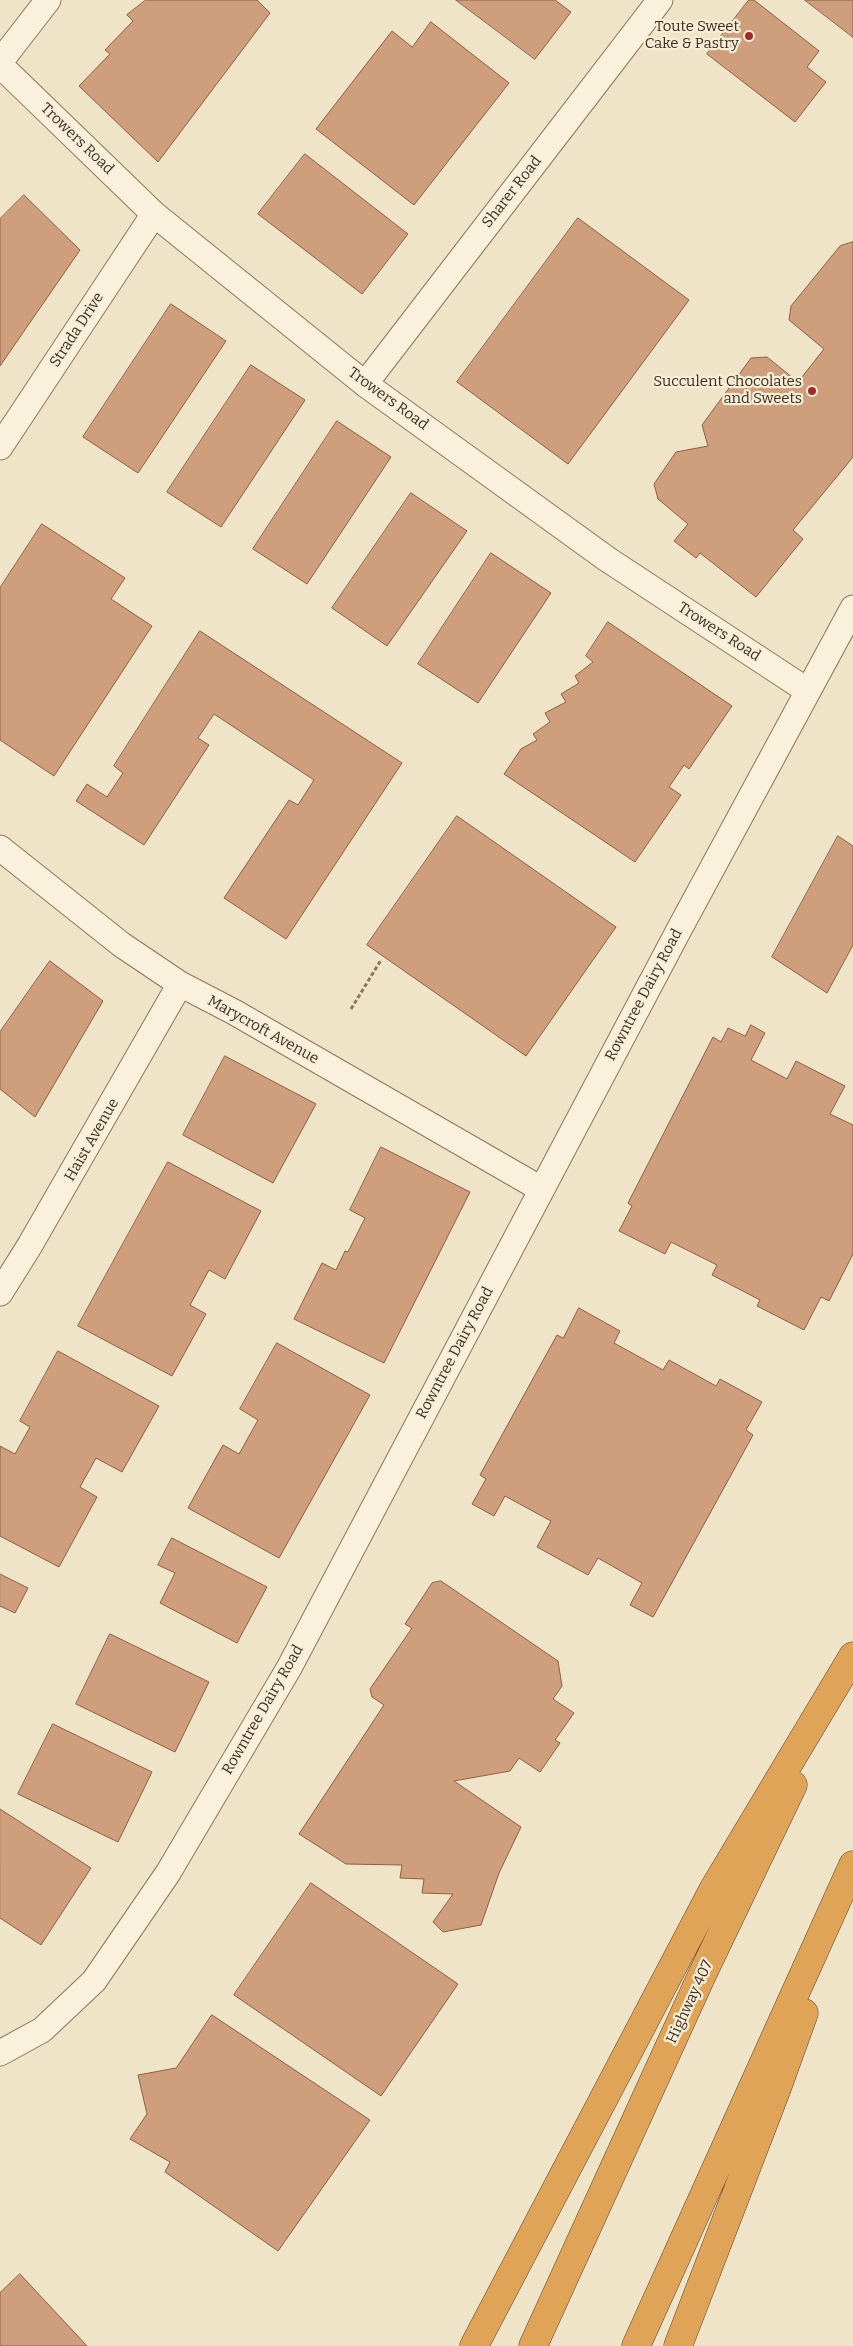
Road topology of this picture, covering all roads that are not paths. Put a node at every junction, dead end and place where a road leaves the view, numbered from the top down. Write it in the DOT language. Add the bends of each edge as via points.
graph roads {
  1 [pos="48,0"];
  2 [pos="660,0"];
  3 [pos="0,63"];
  4 [pos="154,214"];
  5 [pos="365,384"];
  6 [pos="0,447"];
  7 [pos="853,608"];
  8 [pos="808,691"];
  9 [pos="0,848"];
  10 [pos="180,984"];
  11 [pos="541,1189"];
  12 [pos="0,1293"];
  13 [pos="853,1658"];
  14 [pos="853,1865"];
  15 [pos="853,1871"];
  16 [pos="0,2053"];
  17 [pos="474,2346"];
  18 [pos="533,2346"];
  19 [pos="636,2346"];
  20 [pos="678,2346"];
  1 -- 3 [label="street"];
  2 -- 5 [label="street, Sharer Road"];
  3 -- 4 [label="street, Trowers Road"];
  4 -- 5 [label="street, Trowers Road"];
  4 -- 6 [label="street, Strada Drive"];
  5 -- 8 [label="street, Trowers Road" via="607,559"];
  7 -- 8 [label="street, Rowntree Dairy Road"];
  8 -- 11 [label="street, Rowntree Dairy Road"];
  9 -- 10 [label="street, Marycroft Avenue" via="122,945"];
  10 -- 11 [label="street, Marycroft Avenue"];
  10 -- 12 [label="street, Haist Avenue"];
  11 -- 16 [label="street, Rowntree Dairy Road" via="289,1668 168,1874 94,1981 42,2030"];
  13 -- 17 [label="highway" via="713,1890"];
  13 -- 18 [label="highway, Highway 407" via="702,1975"];
  14 -- 19 [label="highway"];
  15 -- 20 [label="highway" via="777,2088"];
}
